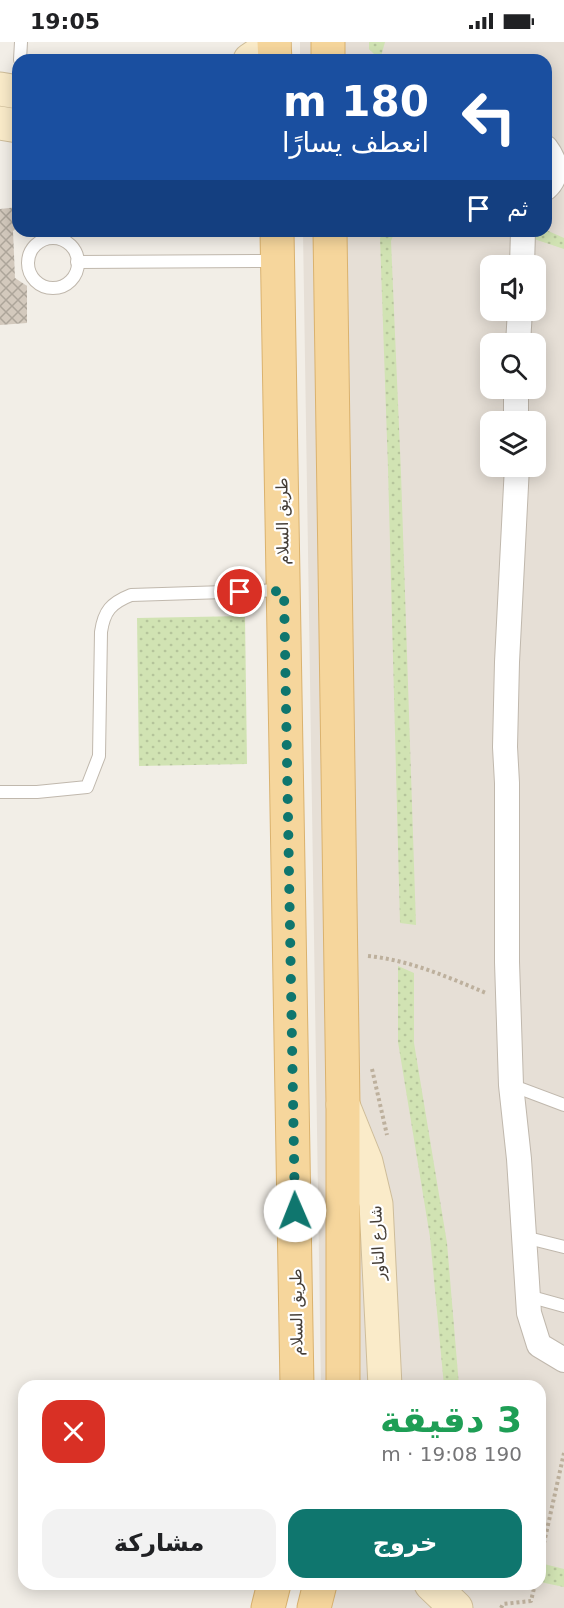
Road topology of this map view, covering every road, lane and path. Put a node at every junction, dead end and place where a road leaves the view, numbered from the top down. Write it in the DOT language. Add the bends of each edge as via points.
graph roads {
  1 [pos="552,157"];
  2 [pos="553,189"];
  3 [pos="330,237"];
  4 [pos="523,237"];
  5 [pos="277,246"];
  6 [pos="522,255"];
  7 [pos="77,262"];
  8 [pos="516,477"];
  9 [pos="284,591"];
  10 [pos="0,792"];
  11 [pos="358,955"];
  12 [pos="468,986"];
  13 [pos="511,1085"];
  14 [pos="343,1105"];
  15 [pos="564,1106"];
  16 [pos="524,1237"];
  17 [pos="564,1247"];
  18 [pos="528,1296"];
  19 [pos="564,1306"];
  20 [pos="564,1360"];
  21 [pos="297,1380"];
  22 [pos="343,1380"];
  23 [pos="385,1380"];
  24 [pos="564,1453"];
  25 [pos="546,1534"];
  26 [pos="272,1590"];
  27 [pos="318,1590"];
  28 [pos="437,1590"];
  29 [pos="534,1590"];
  30 [pos="268,1608"];
  31 [pos="314,1608"];
  32 [pos="456,1608"];
  33 [pos="501,1608"];
  1 -- 2 [label="street"];
  3 -- 14 [label="main road"];
  4 -- 6 [label="street"];
  5 -- 7 [label="lane"];
  5 -- 9 [label="main road, طريق السلام"];
  7 -- 7 [label="lane" via="70,281 55,288 33,279 28,262 34,247 48,239 70,246"];
  8 -- 13 [label="street" via="505,747"];
  9 -- 10 [label="lane" via="131,595 119,600 103,619 99,756 87,787"];
  9 -- 21 [label="main road, طريق السلام"];
  11 -- 12 [label="path" via="387,958"];
  13 -- 15 [label="lane"];
  13 -- 16 [label="street"];
  14 -- 22 [label="main road"];
  14 -- 23 [label="main road, شارع التاور" via="366,1162 376,1204"];
  16 -- 17 [label="lane"];
  16 -- 18 [label="street"];
  18 -- 19 [label="lane"];
  18 -- 20 [label="street" via="539,1345"];
  24 -- 25 [label="path"];
  26 -- 30 [label="main road"];
  27 -- 31 [label="main road"];
  28 -- 32 [label="main road"];
  29 -- 33 [label="path" via="531,1601 503,1604"];
}
